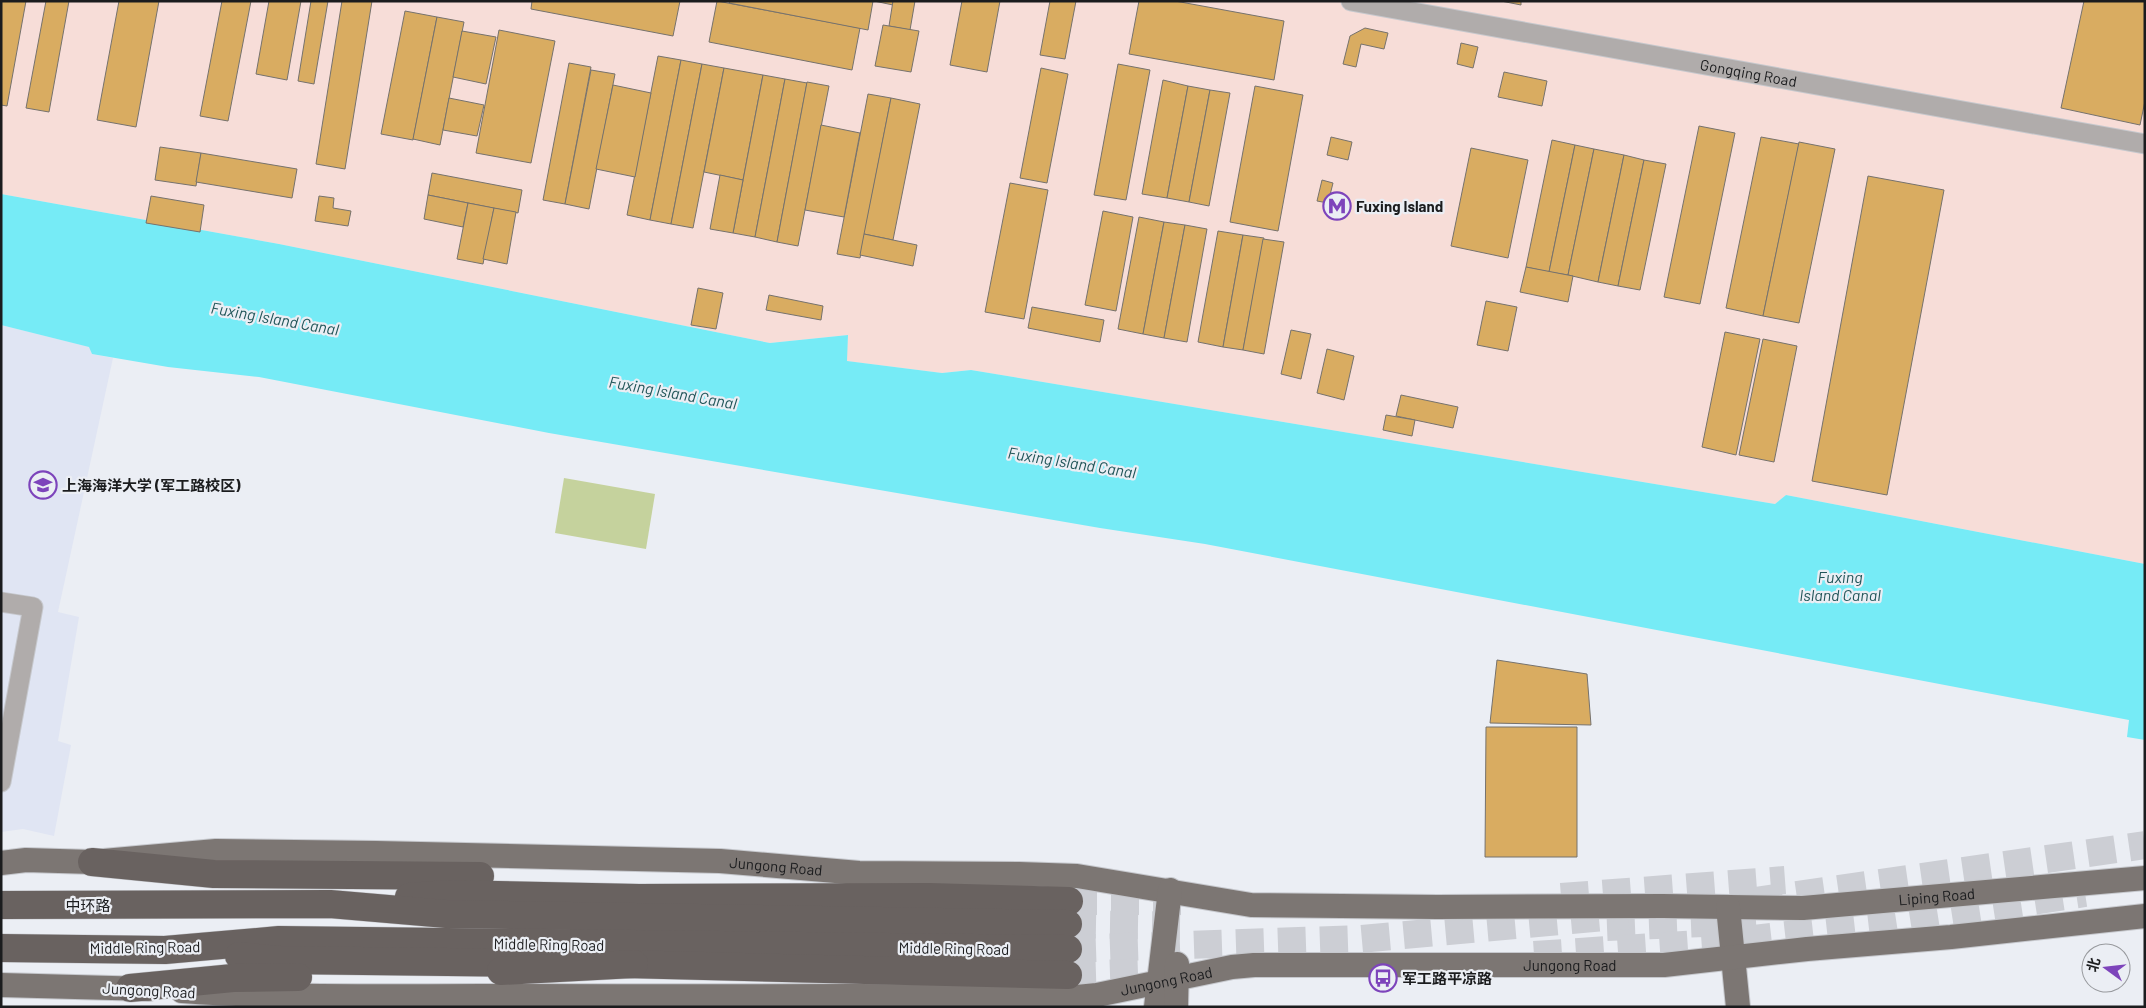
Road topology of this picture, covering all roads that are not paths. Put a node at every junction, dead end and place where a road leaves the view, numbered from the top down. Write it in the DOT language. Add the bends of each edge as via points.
graph roads {
  1 [pos="1351,1"];
  2 [pos="2145,144"];
  3 [pos="1,602"];
  4 [pos="1,782"];
  5 [pos="92,862"];
  6 [pos="1,863"];
  7 [pos="2145,878"];
  8 [pos="1170,890"];
  9 [pos="768,896"];
  10 [pos="330,904"];
  11 [pos="1,905"];
  12 [pos="176,905"];
  13 [pos="1728,907"];
  14 [pos="2145,916"];
  15 [pos="1068,937"];
  16 [pos="1,948"];
  17 [pos="165,950"];
  18 [pos="1733,958"];
  19 [pos="634,964"];
  20 [pos="1168,981"];
  21 [pos="1,986"];
  22 [pos="130,988"];
  23 [pos="381,1001"];
  24 [pos="1156,1007"];
  25 [pos="1176,1007"];
  26 [pos="1738,1007"];
  1 -- 2 [label="street, Gongqing Road"];
  3 -- 4 [label="street" via="33,607"];
  5 -- 6 [label="main road, Jungong Road" via="26,860"];
  5 -- 8 [label="main road, Jungong Road" via="216,851 720,861 859,874 1077,876"];
  5 -- 9 [label="highway" via="214,874 519,877"];
  7 -- 13 [label="main road, Liping Road" via="1803,908"];
  8 -- 13 [label="main road, Jungong Road" via="1251,905"];
  8 -- 20 [label="main road"];
  9 -- 10 [label="highway" via="639,898 448,894"];
  9 -- 15 [label="highway" via="929,897"];
  10 -- 12 [label="highway, Middle Ring Road"];
  10 -- 15 [label="highway, Middle Ring Road" via="446,914"];
  11 -- 12 [label="highway, 中环路"];
  13 -- 18 [label="main road"];
  14 -- 18 [label="main road"];
  15 -- 17 [label="highway, Middle Ring Road" via="635,946 279,940"];
  15 -- 19 [label="highway"];
  16 -- 17 [label="highway, Middle Ring Road"];
  17 -- 19 [label="highway" via="279,960"];
  18 -- 20 [label="main road, Jungong Road" via="1664,965 1254,965"];
  18 -- 26 [label="main road"];
  19 -- 22 [label="highway" via="435,974 233,978"];
  20 -- 23 [label="main road, Jungong Road" via="1077,997 837,994"];
  20 -- 24 [label="main road"];
  20 -- 25 [label="main road"];
  21 -- 22 [label="main road, Jungong Road"];
  22 -- 23 [label="main road, Jungong Road"];
}
